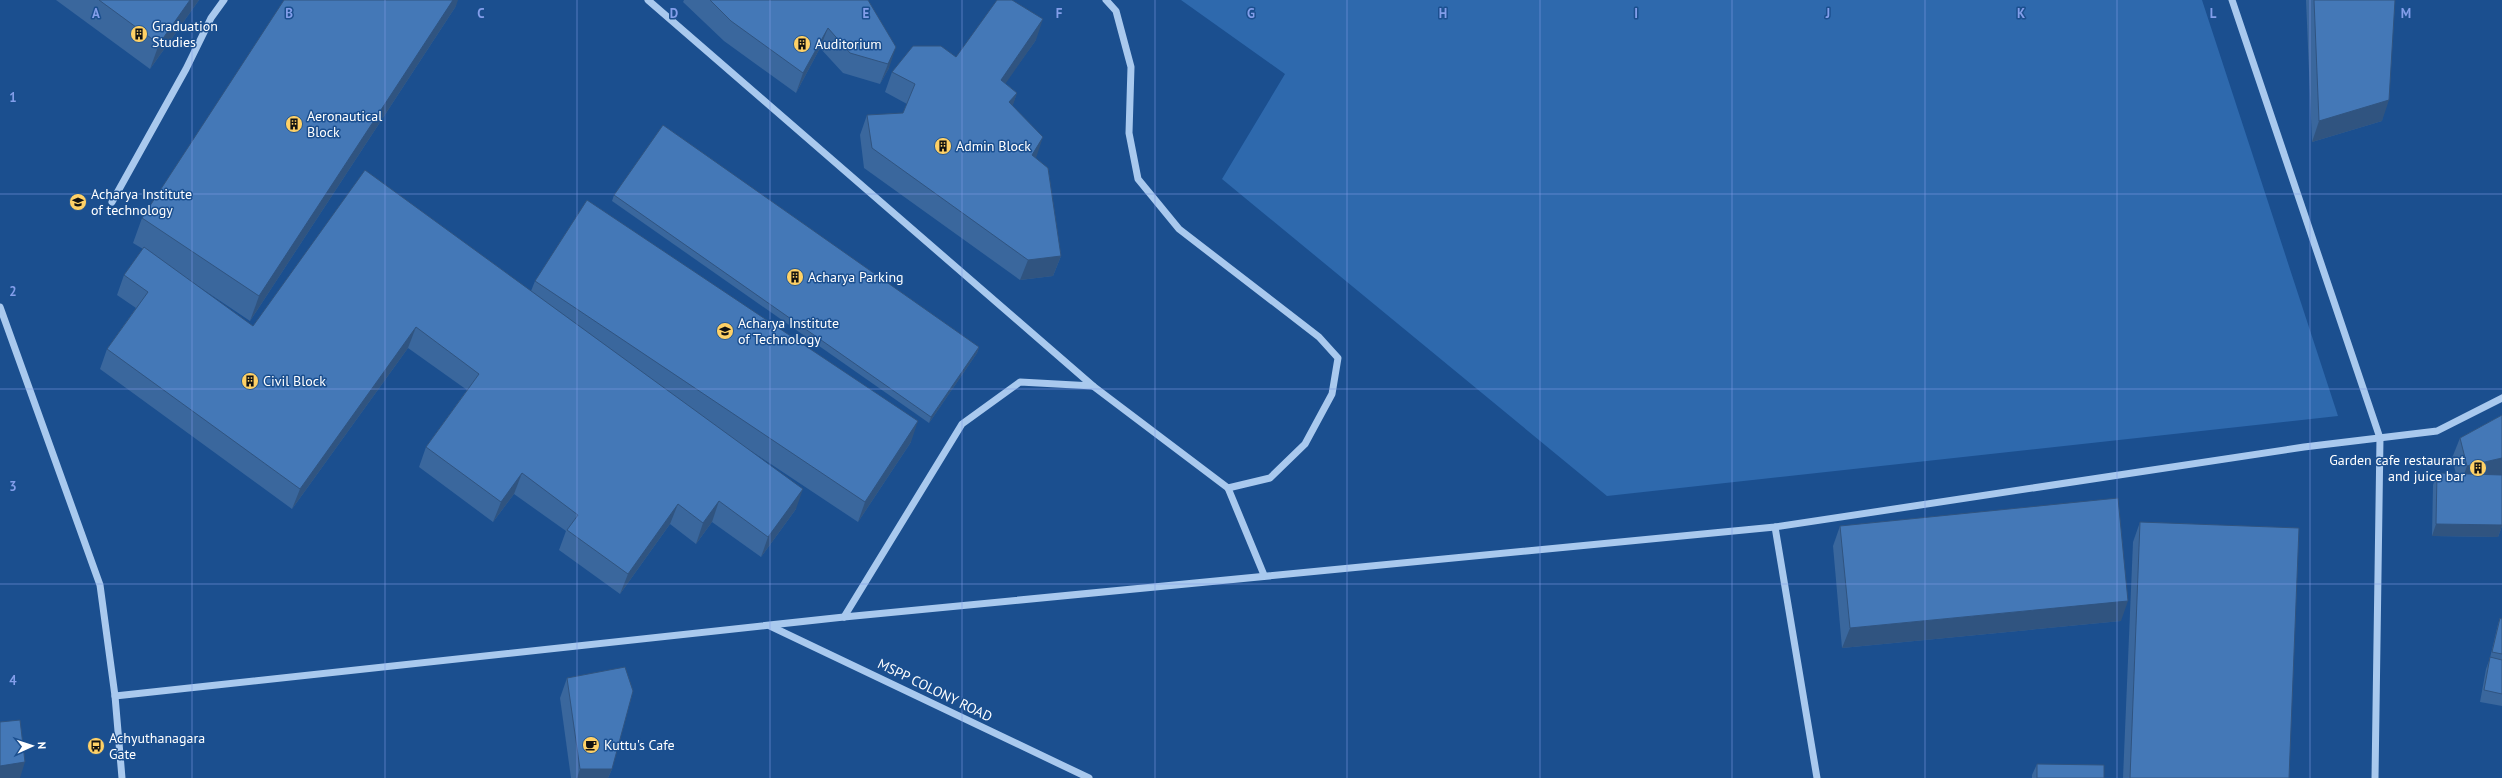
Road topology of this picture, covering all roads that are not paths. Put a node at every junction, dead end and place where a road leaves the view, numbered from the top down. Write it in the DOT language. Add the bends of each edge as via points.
graph roads {
  1 [pos="224,0"];
  2 [pos="648,0"];
  3 [pos="1106,0"];
  4 [pos="2232,0"];
  5 [pos="112,202"];
  6 [pos="0,307"];
  7 [pos="1093,386"];
  8 [pos="2502,398"];
  9 [pos="2380,438"];
  10 [pos="1228,488"];
  11 [pos="1775,527"];
  12 [pos="1264,575"];
  13 [pos="844,617"];
  14 [pos="769,625"];
  15 [pos="116,696"];
  16 [pos="122,778"];
  17 [pos="1089,778"];
  18 [pos="1817,778"];
  19 [pos="2375,778"];
  1 -- 5 [label="street" via="211,18 186,69"];
  2 -- 7 [label="street"];
  3 -- 10 [label="street" via="1116,11 1131,67 1129,134 1138,179 1179,229 1319,337 1338,358 1332,394 1305,444 1270,478"];
  4 -- 9 [label="street"];
  6 -- 15 [label="street" via="100,585"];
  7 -- 10 [label="street"];
  7 -- 13 [label="street" via="1020,382 962,424"];
  8 -- 9 [label="street" via="2437,431"];
  9 -- 11 [label="street" via="2304,447"];
  9 -- 19 [label="street"];
  10 -- 12 [label="street"];
  11 -- 12 [label="street"];
  11 -- 18 [label="street"];
  12 -- 13 [label="street"];
  13 -- 14 [label="street"];
  14 -- 15 [label="street"];
  14 -- 17 [label="street, MSPP COLONY ROAD"];
  15 -- 16 [label="street"];
}
